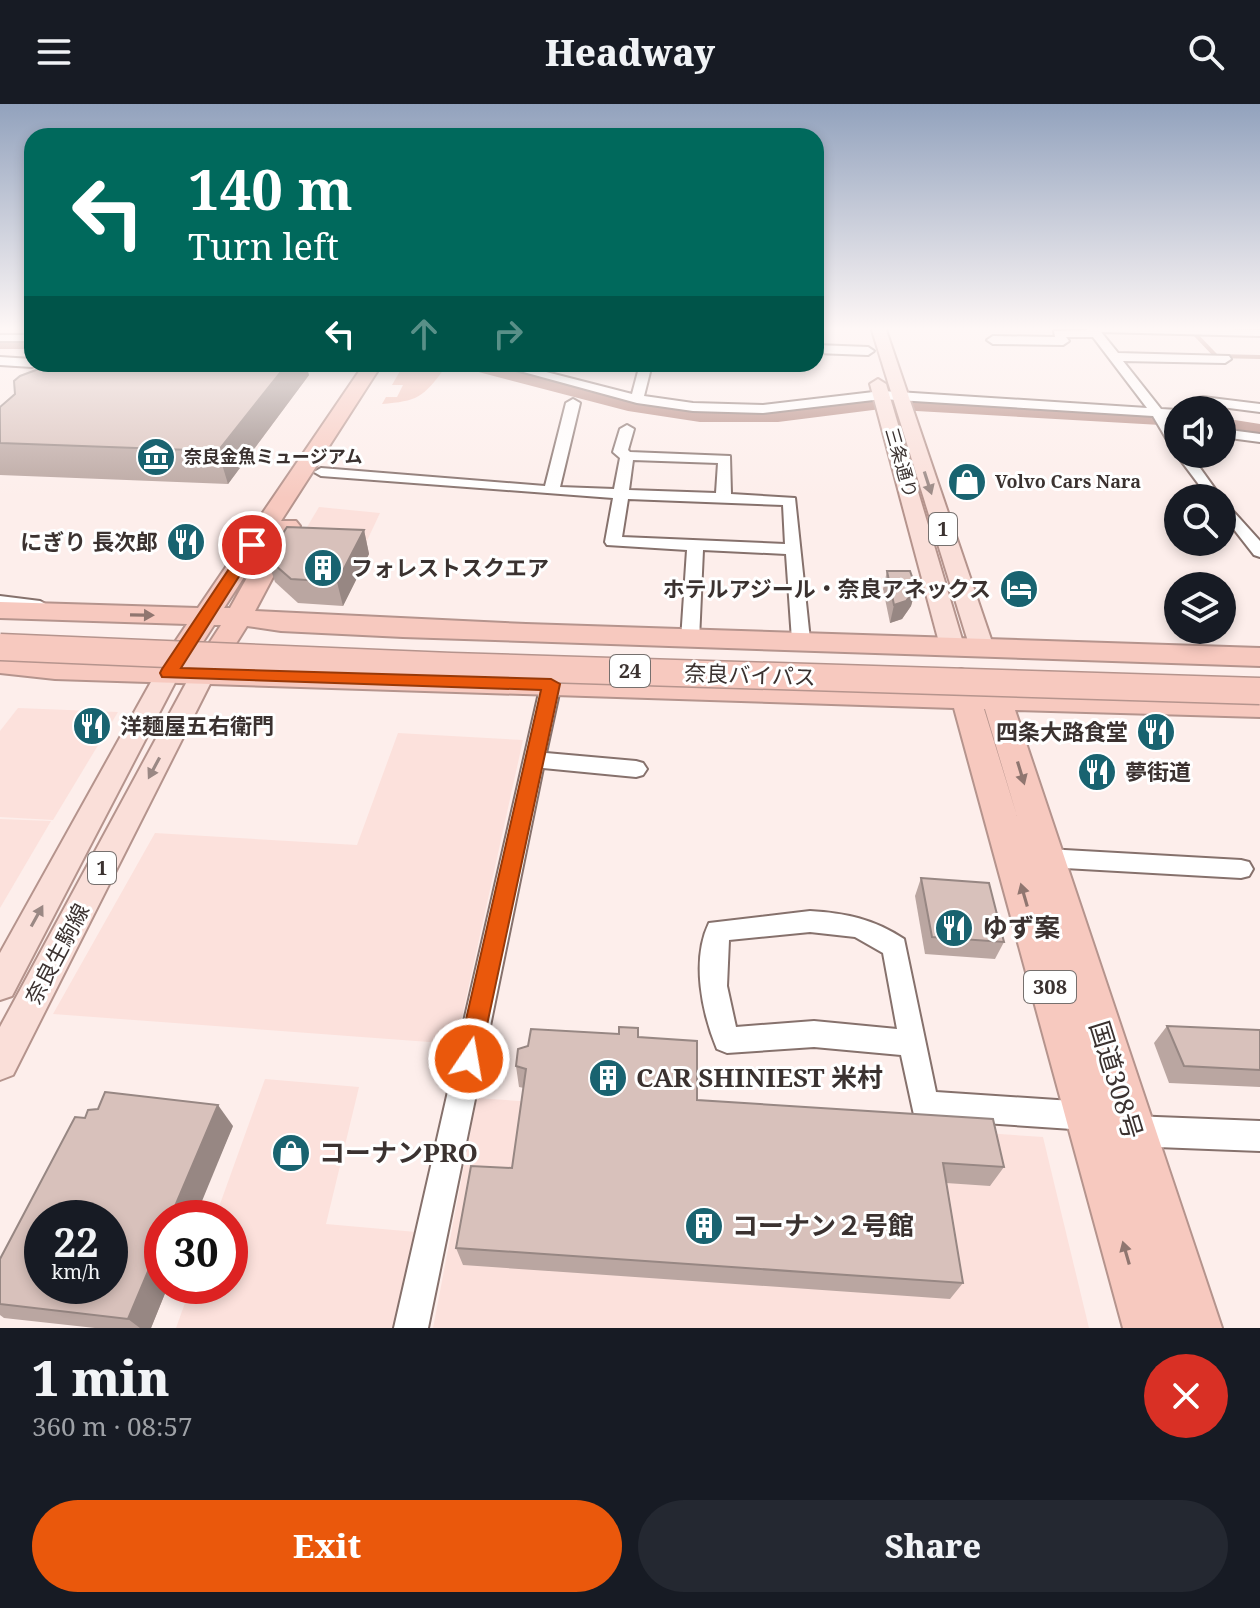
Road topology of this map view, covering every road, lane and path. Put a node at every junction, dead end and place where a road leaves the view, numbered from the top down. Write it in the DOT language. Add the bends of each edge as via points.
graph roads {
  1 [pos="360,384"];
  2 [pos="375,384"];
  3 [pos="592,384"];
  4 [pos="641,384"];
  5 [pos="885,384"];
  6 [pos="890,384"];
  7 [pos="1134,384"];
  8 [pos="1236,386"];
  9 [pos="637,399"];
  10 [pos="894,402"];
  11 [pos="573,403"];
  12 [pos="1236,405"];
  13 [pos="1257,408"];
  14 [pos="1164,418"];
  15 [pos="1159,419"];
  16 [pos="1164,421"];
  17 [pos="1236,422"];
  18 [pos="1164,426"];
  19 [pos="1260,426"];
  20 [pos="627,429"];
  21 [pos="1236,435"];
  22 [pos="1260,438"];
  23 [pos="627,456"];
  24 [pos="1194,468"];
  25 [pos="321,472"];
  26 [pos="1206,484"];
  27 [pos="551,491"];
  28 [pos="620,495"];
  29 [pos="723,499"];
  30 [pos="1236,521"];
  31 [pos="695,545"];
  32 [pos="793,549"];
  33 [pos="1259,550"];
  34 [pos="0,601"];
  35 [pos="0,610"];
  36 [pos="80,614"];
  37 [pos="204,616"];
  38 [pos="239,617"];
  39 [pos="0,630"];
  40 [pos="690,640"];
  41 [pos="801,640"];
  42 [pos="0,647"];
  43 [pos="1260,657"];
  44 [pos="0,664"];
  45 [pos="55,670"];
  46 [pos="977,671"];
  47 [pos="0,672"];
  48 [pos="168,673"];
  49 [pos="203,674"];
  50 [pos="1260,674"];
  51 [pos="551,684"];
  52 [pos="1260,691"];
  53 [pos="1260,707"];
  54 [pos="534,760"];
  55 [pos="636,769"];
  56 [pos="1047,858"];
  57 [pos="1241,869"];
  58 [pos="0,985"];
  59 [pos="913,1043"];
  60 [pos="0,1063"];
  61 [pos="1089,1122"];
  62 [pos="1132,1131"];
  63 [pos="1260,1136"];
  64 [pos="411,1328"];
  65 [pos="1148,1328"];
  66 [pos="1197,1328"];
  1 -- 37 [label="highway"];
  2 -- 25 [label="highway"];
  3 -- 9 [label="street"];
  4 -- 9 [label="street"];
  5 -- 10 [label="main road, 三条通り / 1"];
  6 -- 10 [label="main road, 三条通り / 1"];
  7 -- 15 [label="street"];
  8 -- 13 [label="street"];
  9 -- 10 [label="street" via="763,409"];
  10 -- 15 [label="street"];
  10 -- 46 [label="main road, 三条通り / 1, one-way"];
  10 -- 46 [label="main road, 三条通り / 1"];
  11 -- 27 [label="street"];
  12 -- 13 [label="street"];
  14 -- 15 [label="street"];
  15 -- 16 [label="street"];
  15 -- 18 [label="street"];
  17 -- 19 [label="street"];
  20 -- 23 [label="street" via="620,452"];
  21 -- 22 [label="street"];
  23 -- 28 [label="street"];
  23 -- 29 [label="street" via="725,459"];
  24 -- 26 [label="street"];
  25 -- 27 [label="street"];
  25 -- 38 [label="highway"];
  27 -- 28 [label="street"];
  28 -- 29 [label="street"];
  28 -- 31 [label="street" via="613,542"];
  29 -- 32 [label="street" via="790,501"];
  30 -- 33 [label="street"];
  31 -- 32 [label="street"];
  31 -- 40 [label="street"];
  32 -- 41 [label="street"];
  34 -- 36 [label="street"];
  35 -- 36 [label="highway"];
  36 -- 37 [label="highway, one-way"];
  37 -- 38 [label="highway"];
  37 -- 48 [label="highway"];
  38 -- 40 [label="highway"];
  38 -- 49 [label="highway"];
  39 -- 50 [label="highway, 奈良バイパス / 24"];
  40 -- 41 [label="highway"];
  41 -- 46 [label="highway"];
  42 -- 52 [label="highway, 奈良バイパス / 24, bridge"];
  43 -- 46 [label="highway"];
  44 -- 45 [label="highway"];
  45 -- 47 [label="street"];
  45 -- 48 [label="highway"];
  46 -- 51 [label="highway"];
  46 -- 53 [label="highway" via="1146,703"];
  46 -- 56 [label="highway, 国道308号 / 308, one-way"];
  61 -- 46 [label="highway, 国道308号 / 308, one-way"];
  48 -- 49 [label="highway"];
  58 -- 48 [label="main road, 奈良生駒線 / 1, one-way"];
  49 -- 51 [label="highway"];
  49 -- 60 [label="main road, 奈良生駒線 / 1, one-way"];
  51 -- 54 [label="street"];
  54 -- 55 [label="street"];
  54 -- 64 [label="street"];
  56 -- 57 [label="street"];
  56 -- 62 [label="highway, 国道308号 / 308"];
  59 -- 61 [label="street" via="814,1034 727,1040 714,998 718,931 809,922 879,932 895,947 898,961 924,1105"];
  61 -- 62 [label="street"];
  65 -- 61 [label="highway, 国道308号 / 308, one-way"];
  62 -- 63 [label="street"];
  62 -- 66 [label="highway, 国道308号 / 308"];
}
